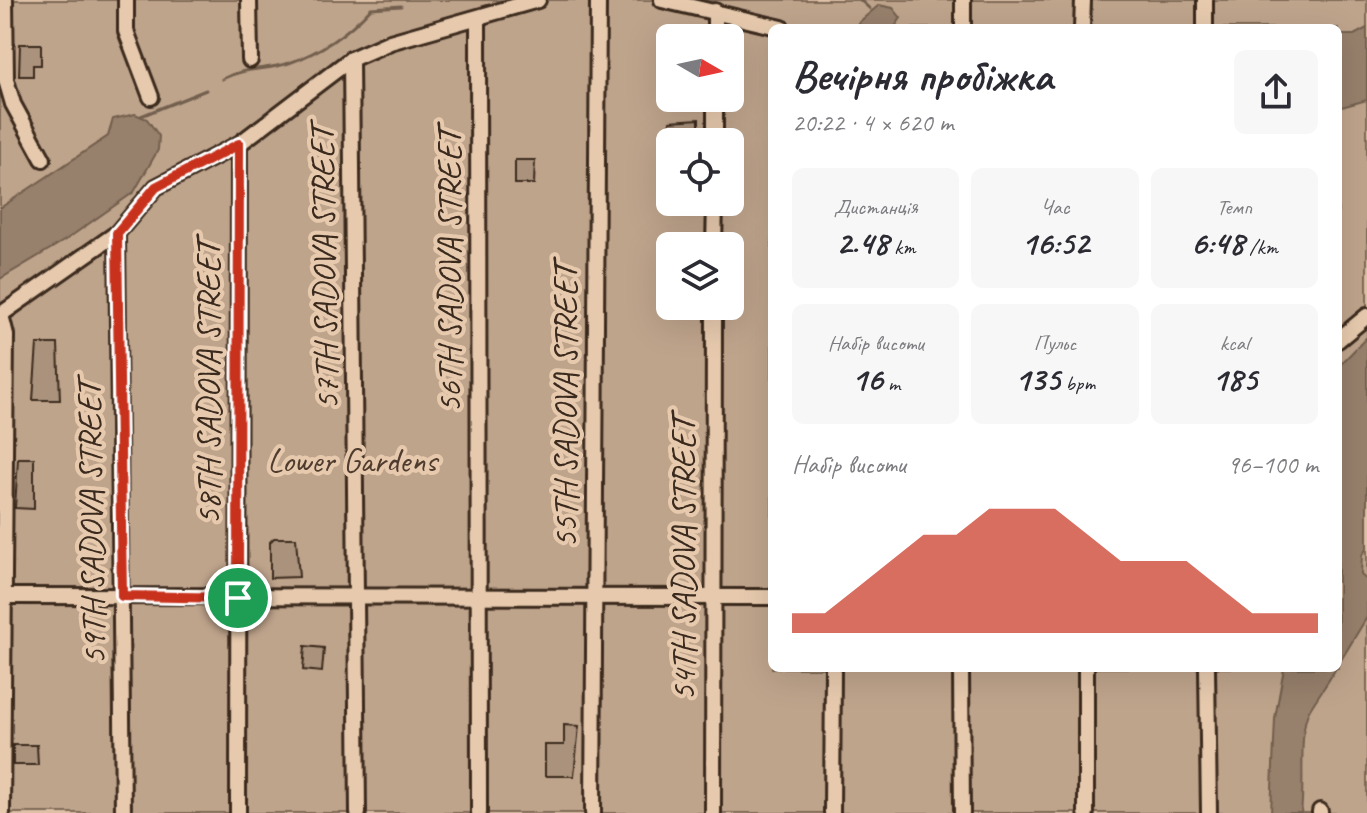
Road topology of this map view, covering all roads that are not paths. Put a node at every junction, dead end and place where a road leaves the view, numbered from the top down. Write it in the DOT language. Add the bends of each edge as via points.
graph roads {
  1 [pos="5,0"];
  2 [pos="126,0"];
  3 [pos="249,0"];
  4 [pos="538,0"];
  5 [pos="598,0"];
  6 [pos="662,0"];
  7 [pos="963,0"];
  8 [pos="1083,0"];
  9 [pos="1205,0"];
  10 [pos="715,11"];
  11 [pos="478,18"];
  12 [pos="715,24"];
  13 [pos="768,24"];
  14 [pos="963,24"];
  15 [pos="1082,24"];
  16 [pos="1205,24"];
  17 [pos="351,59"];
  18 [pos="250,60"];
  19 [pos="151,97"];
  20 [pos="239,144"];
  21 [pos="43,159"];
  22 [pos="117,233"];
  23 [pos="0,315"];
  24 [pos="1367,316"];
  25 [pos="714,320"];
  26 [pos="1342,337"];
  27 [pos="1,596"];
  28 [pos="122,596"];
  29 [pos="713,596"];
  30 [pos="358,597"];
  31 [pos="594,597"];
  32 [pos="768,597"];
  33 [pos="238,598"];
  34 [pos="480,598"];
  35 [pos="833,672"];
  36 [pos="961,672"];
  37 [pos="1086,672"];
  38 [pos="1207,672"];
  39 [pos="2,813"];
  40 [pos="123,813"];
  41 [pos="238,813"];
  42 [pos="358,813"];
  43 [pos="479,813"];
  44 [pos="593,813"];
  45 [pos="713,813"];
  46 [pos="832,813"];
  47 [pos="962,813"];
  48 [pos="1086,813"];
  49 [pos="1209,813"];
  1 -- 21 [label="street" via="6,80"];
  2 -- 19 [label="street" via="126,31"];
  3 -- 18 [label="street"];
  4 -- 11 [label="street"];
  5 -- 31 [label="street, 55TH SADOVA STREET"];
  6 -- 10 [label="street"];
  7 -- 14 [label="street"];
  8 -- 15 [label="street"];
  9 -- 16 [label="street"];
  10 -- 12 [label="street"];
  10 -- 13 [label="street"];
  11 -- 17 [label="street" via="390,42"];
  11 -- 34 [label="street, 56TH SADOVA STREET"];
  17 -- 20 [label="street"];
  17 -- 30 [label="street, 57TH SADOVA STREET"];
  20 -- 22 [label="street" via="156,187"];
  20 -- 33 [label="street, 58TH SADOVA STREET"];
  22 -- 23 [label="street"];
  22 -- 28 [label="street, 59TH SADOVA STREET"];
  23 -- 27 [label="street" via="6,335"];
  24 -- 26 [label="street"];
  25 -- 29 [label="street, 54TH SADOVA STREET"];
  27 -- 28 [label="street"];
  27 -- 39 [label="street"];
  28 -- 33 [label="street"];
  28 -- 40 [label="street, 59TH SADOVA STREET"];
  29 -- 31 [label="street"];
  29 -- 32 [label="street"];
  29 -- 45 [label="street, 54TH SADOVA STREET"];
  30 -- 33 [label="street"];
  30 -- 34 [label="street"];
  30 -- 42 [label="street, 57TH SADOVA STREET"];
  31 -- 34 [label="street"];
  31 -- 44 [label="street, 55TH SADOVA STREET"];
  33 -- 41 [label="street, 58TH SADOVA STREET"];
  34 -- 43 [label="street, 56TH SADOVA STREET"];
  35 -- 46 [label="street"];
  36 -- 47 [label="street"];
  37 -- 48 [label="street"];
  38 -- 49 [label="street"];
}
